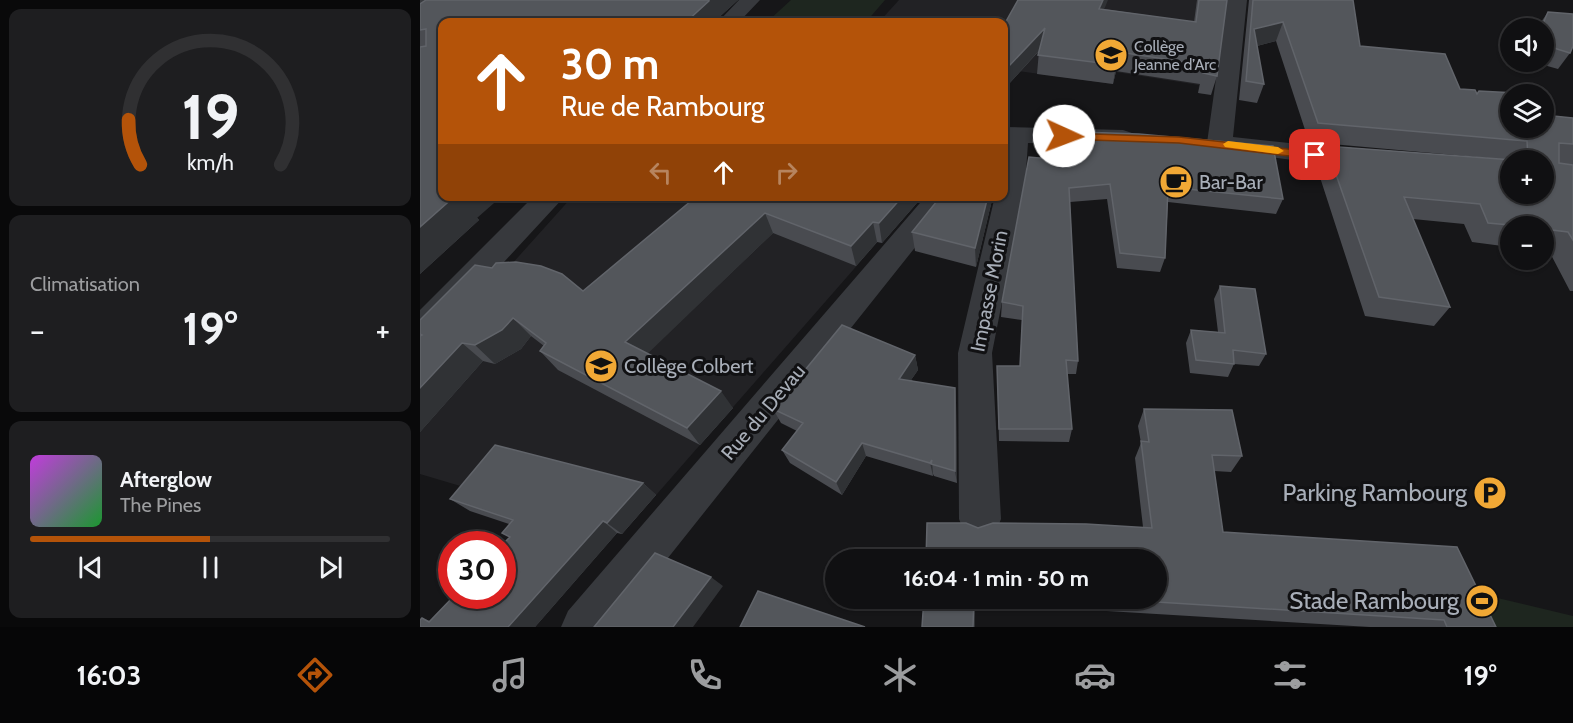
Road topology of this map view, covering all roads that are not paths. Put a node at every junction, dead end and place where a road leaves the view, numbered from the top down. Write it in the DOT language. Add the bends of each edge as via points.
graph roads {
  1 [pos="425,0"];
  2 [pos="750,0"];
  3 [pos="1237,0"];
  4 [pos="420,3"];
  5 [pos="732,18"];
  6 [pos="1010,135"];
  7 [pos="1148,139"];
  8 [pos="1392,160"];
  9 [pos="1008,199"];
  10 [pos="546,201"];
  11 [pos="938,201"];
  12 [pos="1008,201"];
  13 [pos="420,331"];
  14 [pos="980,519"];
  15 [pos="584,627"];
  1 -- 4 [label="street"];
  2 -- 5 [label="street"];
  3 -- 8 [label="street" via="1210,142"];
  6 -- 7 [label="street"];
  6 -- 9 [label="street, Impasse Morin"];
  10 -- 13 [label="street"];
  11 -- 15 [label="street, Rue du Devau"];
  12 -- 14 [label="street, Impasse Morin" via="975,353"];
}
